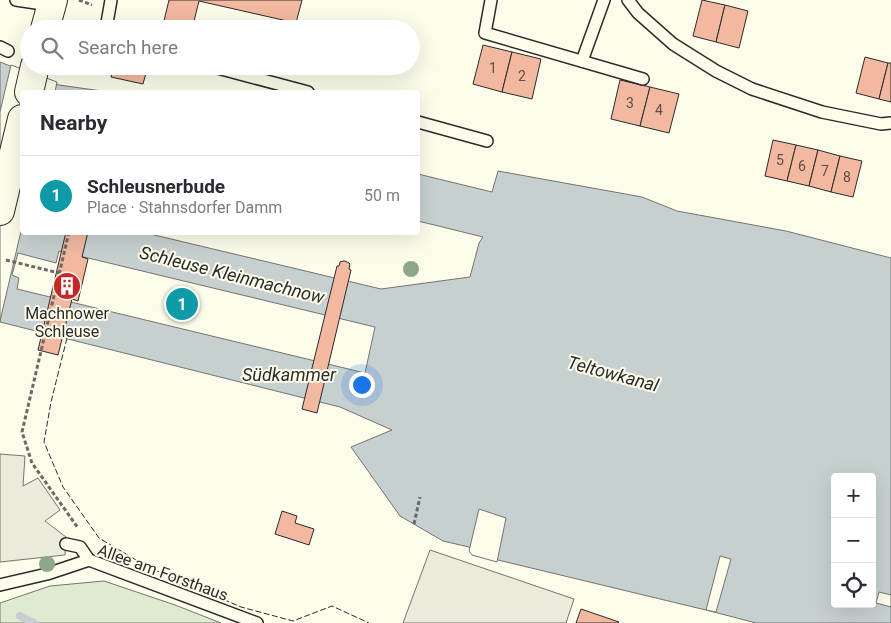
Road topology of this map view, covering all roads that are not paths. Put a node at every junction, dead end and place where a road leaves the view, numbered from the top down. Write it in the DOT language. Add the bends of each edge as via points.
graph roads {
  1 [pos="16,0"];
  2 [pos="111,0"];
  3 [pos="491,0"];
  4 [pos="604,0"];
  5 [pos="628,0"];
  6 [pos="50,12"];
  7 [pos="107,20"];
  8 [pos="582,61"];
  9 [pos="33,75"];
  10 [pos="244,75"];
  11 [pos="643,79"];
  12 [pos="29,90"];
  13 [pos="300,90"];
  14 [pos="420,123"];
  15 [pos="891,123"];
  16 [pos="20,127"];
  17 [pos="487,141"];
  18 [pos="0,211"];
  19 [pos="66,544"];
  20 [pos="89,560"];
  21 [pos="0,584"];
  22 [pos="257,623"];
  1 -- 6 [label="lane" via="36,2"];
  2 -- 7 [label="lane"];
  3 -- 8 [label="lane" via="485,33"];
  4 -- 8 [label="lane"];
  5 -- 15 [label="lane" via="673,44 716,71 752,88 822,112 881,124"];
  8 -- 11 [label="lane"];
  9 -- 12 [label="street"];
  10 -- 13 [label="lane"];
  14 -- 17 [label="lane"];
  16 -- 18 [label="street"];
  19 -- 20 [label="lane" via="80,547"];
  20 -- 21 [label="lane, Allee am Forsthaus" via="47,574"];
  20 -- 22 [label="lane, Allee am Forsthaus"];
}
